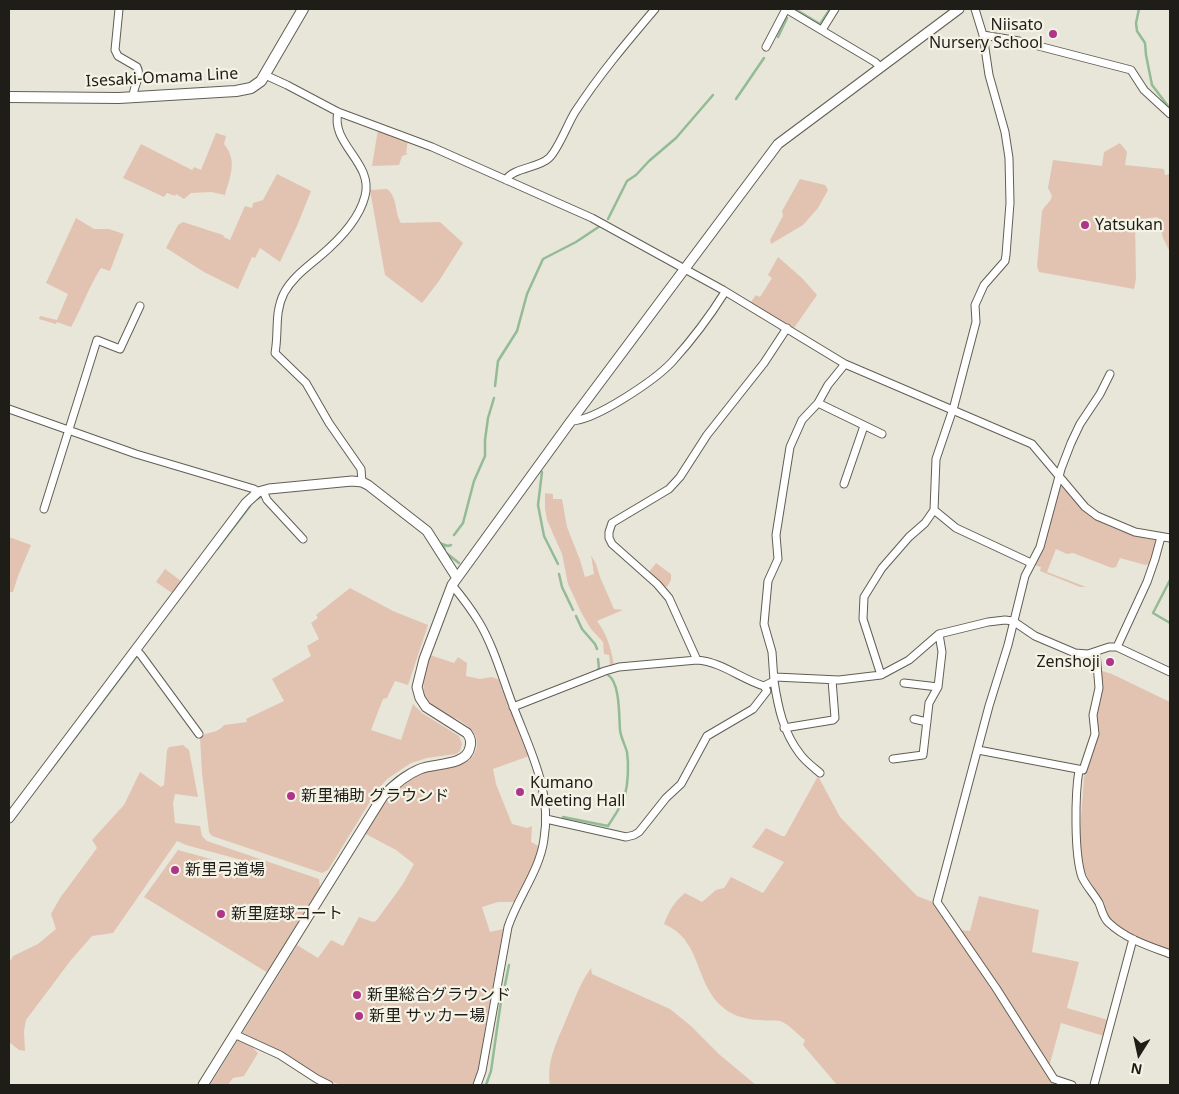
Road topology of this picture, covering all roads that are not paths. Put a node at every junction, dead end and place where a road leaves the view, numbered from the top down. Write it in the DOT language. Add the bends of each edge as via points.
graph roads {
  1 [pos="119,9"];
  2 [pos="303,9"];
  3 [pos="655,9"];
  4 [pos="786,9"];
  5 [pos="835,9"];
  6 [pos="958,9"];
  7 [pos="974,9"];
  8 [pos="822,30"];
  9 [pos="983,36"];
  10 [pos="766,47"];
  11 [pos="880,67"];
  12 [pos="265,75"];
  13 [pos="9,97"];
  14 [pos="133,97"];
  15 [pos="338,112"];
  16 [pos="1170,114"];
  17 [pos="506,180"];
  18 [pos="685,269"];
  19 [pos="725,292"];
  20 [pos="140,306"];
  21 [pos="787,328"];
  22 [pos="845,364"];
  23 [pos="1110,374"];
  24 [pos="818,403"];
  25 [pos="9,408"];
  26 [pos="952,410"];
  27 [pos="571,421"];
  28 [pos="864,426"];
  29 [pos="67,430"];
  30 [pos="882,434"];
  31 [pos="1060,477"];
  32 [pos="362,482"];
  33 [pos="844,484"];
  34 [pos="260,491"];
  35 [pos="44,509"];
  36 [pos="934,510"];
  37 [pos="1170,529"];
  38 [pos="1166,538"];
  39 [pos="303,539"];
  40 [pos="1031,562"];
  41 [pos="455,582"];
  42 [pos="1013,621"];
  43 [pos="939,634"];
  44 [pos="1117,647"];
  45 [pos="136,650"];
  46 [pos="1096,652"];
  47 [pos="697,660"];
  48 [pos="1170,672"];
  49 [pos="881,675"];
  50 [pos="775,679"];
  51 [pos="832,680"];
  52 [pos="904,683"];
  53 [pos="764,686"];
  54 [pos="938,687"];
  55 [pos="513,707"];
  56 [pos="914,719"];
  57 [pos="927,722"];
  58 [pos="784,728"];
  59 [pos="199,734"];
  60 [pos="978,750"];
  61 [pos="893,759"];
  62 [pos="1079,770"];
  63 [pos="820,773"];
  64 [pos="9,818"];
  65 [pos="546,820"];
  66 [pos="1133,939"];
  67 [pos="1170,954"];
  68 [pos="234,1034"];
  69 [pos="203,1085"];
  70 [pos="330,1085"];
  71 [pos="477,1085"];
  72 [pos="1072,1085"];
  73 [pos="1094,1085"];
  1 -- 14 [label="street" via="115,52 139,70"];
  2 -- 12 [label="main road, Isesaki-Omama Line"];
  3 -- 17 [label="street" via="586,95 551,156 544,162 510,175"];
  4 -- 8 [label="street"];
  4 -- 10 [label="street"];
  5 -- 8 [label="street"];
  6 -- 11 [label="street"];
  7 -- 9 [label="street"];
  8 -- 11 [label="street"];
  9 -- 16 [label="street" via="1019,41 1131,70 1144,90"];
  9 -- 26 [label="street" via="1009,158 1009,230 1005,261 984,285 975,305 976,322"];
  11 -- 18 [label="street" via="778,144"];
  12 -- 14 [label="main road, Isesaki-Omama Line" via="258,84 244,90"];
  12 -- 15 [label="street"];
  13 -- 14 [label="main road, Isesaki-Omama Line"];
  15 -- 17 [label="street" via="432,147"];
  15 -- 32 [label="street" via="339,132 364,175 365,197 343,233 286,290 277,315 275,353 306,383 361,469"];
  17 -- 18 [label="street" via="564,204"];
  18 -- 19 [label="street"];
  18 -- 27 [label="street"];
  19 -- 21 [label="street"];
  19 -- 27 [label="street" via="663,370 617,403 580,421"];
  20 -- 29 [label="street" via="120,349 97,340"];
  21 -- 22 [label="street"];
  21 -- 47 [label="street" via="764,363 707,435 680,477 669,489 610,527 612,544 669,598"];
  22 -- 24 [label="street"];
  22 -- 26 [label="street"];
  23 -- 31 [label="street" via="1080,424"];
  24 -- 28 [label="street"];
  24 -- 50 [label="street" via="802,420 790,447 776,535 778,559 768,581 764,624"];
  25 -- 29 [label="street"];
  26 -- 31 [label="street" via="1032,444"];
  26 -- 36 [label="street" via="935,464"];
  27 -- 41 [label="street"];
  28 -- 30 [label="street"];
  28 -- 33 [label="street"];
  29 -- 34 [label="street"];
  29 -- 35 [label="street"];
  31 -- 38 [label="street" via="1096,516 1135,532"];
  31 -- 40 [label="street" via="1040,547"];
  32 -- 34 [label="street"];
  32 -- 41 [label="street" via="376,489 427,531"];
  34 -- 39 [label="street"];
  34 -- 45 [label="street" via="241,510"];
  36 -- 40 [label="street" via="956,528"];
  36 -- 49 [label="street" via="882,568 864,597 863,619"];
  37 -- 38 [label="street"];
  38 -- 44 [label="street"];
  40 -- 42 [label="street"];
  41 -- 55 [label="street" via="480,623"];
  41 -- 68 [label="street" via="444,602 420,669 417,687 426,707 467,733 471,739 469,752 460,760 411,773 383,796"];
  42 -- 43 [label="street" via="988,622"];
  42 -- 46 [label="street" via="1035,636 1071,651 1082,654"];
  42 -- 60 [label="street"];
  43 -- 49 [label="street" via="909,660"];
  43 -- 54 [label="street" via="942,652"];
  44 -- 46 [label="street"];
  44 -- 48 [label="street"];
  45 -- 59 [label="street"];
  45 -- 64 [label="street"];
  46 -- 62 [label="street" via="1095,734 1086,764 1083,770"];
  47 -- 53 [label="street" via="706,660"];
  47 -- 55 [label="street" via="610,669"];
  49 -- 51 [label="street"];
  50 -- 51 [label="street"];
  50 -- 53 [label="street"];
  50 -- 58 [label="street"];
  51 -- 58 [label="street" via="833,720"];
  52 -- 54 [label="street"];
  53 -- 65 [label="street" via="767,691 753,709 707,736 686,777 637,834 626,837"];
  54 -- 57 [label="street" via="929,703"];
  55 -- 65 [label="street" via="542,785"];
  56 -- 57 [label="street"];
  57 -- 61 [label="street" via="923,755"];
  58 -- 63 [label="street" via="800,754"];
  60 -- 62 [label="street"];
  60 -- 72 [label="street" via="937,902 1054,1079"];
  62 -- 66 [label="street" via="1077,840 1083,879 1106,919"];
  65 -- 71 [label="street" via="541,853 508,926"];
  66 -- 67 [label="street"];
  66 -- 73 [label="street"];
  68 -- 69 [label="street"];
  68 -- 70 [label="street" via="280,1055"];
}
